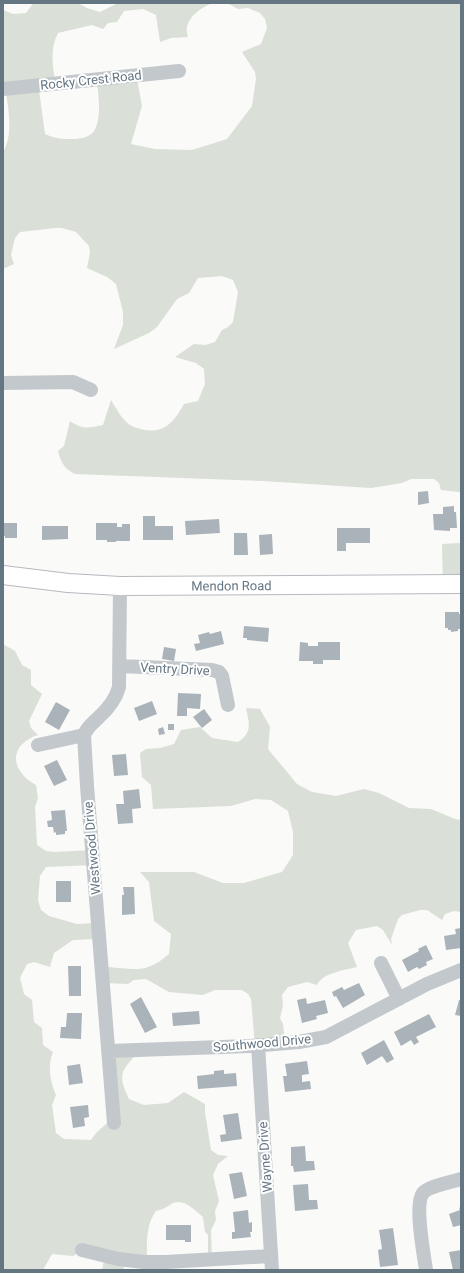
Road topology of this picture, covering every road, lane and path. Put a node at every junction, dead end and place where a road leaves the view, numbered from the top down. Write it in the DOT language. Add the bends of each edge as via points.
graph roads {
  1 [pos="179,71"];
  2 [pos="3,89"];
  3 [pos="3,383"];
  4 [pos="91,390"];
  5 [pos="3,575"];
  6 [pos="461,584"];
  7 [pos="120,586"];
  8 [pos="120,666"];
  9 [pos="228,705"];
  10 [pos="84,735"];
  11 [pos="38,745"];
  12 [pos="381,963"];
  13 [pos="461,970"];
  14 [pos="399,999"];
  15 [pos="258,1045"];
  16 [pos="109,1051"];
  17 [pos="114,1123"];
  18 [pos="461,1179"];
  19 [pos="82,1250"];
  20 [pos="270,1256"];
  21 [pos="272,1270"];
  22 [pos="426,1270"];
  1 -- 2 [label="street, Rocky Crest Road"];
  3 -- 4 [label="street" via="73,382"];
  5 -- 7 [label="main road, Mendon Road"];
  6 -- 7 [label="main road, Mendon Road"];
  7 -- 8 [label="street"];
  8 -- 9 [label="street, Ventry Drive" via="219,672"];
  8 -- 10 [label="street" via="117,697 86,729"];
  10 -- 11 [label="street"];
  10 -- 16 [label="street, Westwood Drive"];
  12 -- 14 [label="street"];
  13 -- 14 [label="street, Southwood Drive"];
  14 -- 15 [label="street, Southwood Drive" via="326,1037"];
  15 -- 16 [label="street, Southwood Drive"];
  15 -- 20 [label="street, Wayne Drive"];
  16 -- 17 [label="street, Westwood Drive"];
  18 -- 22 [label="street" via="422,1194 419,1210"];
  19 -- 20 [label="street" via="144,1262"];
  20 -- 21 [label="street, Wayne Drive"];
}
